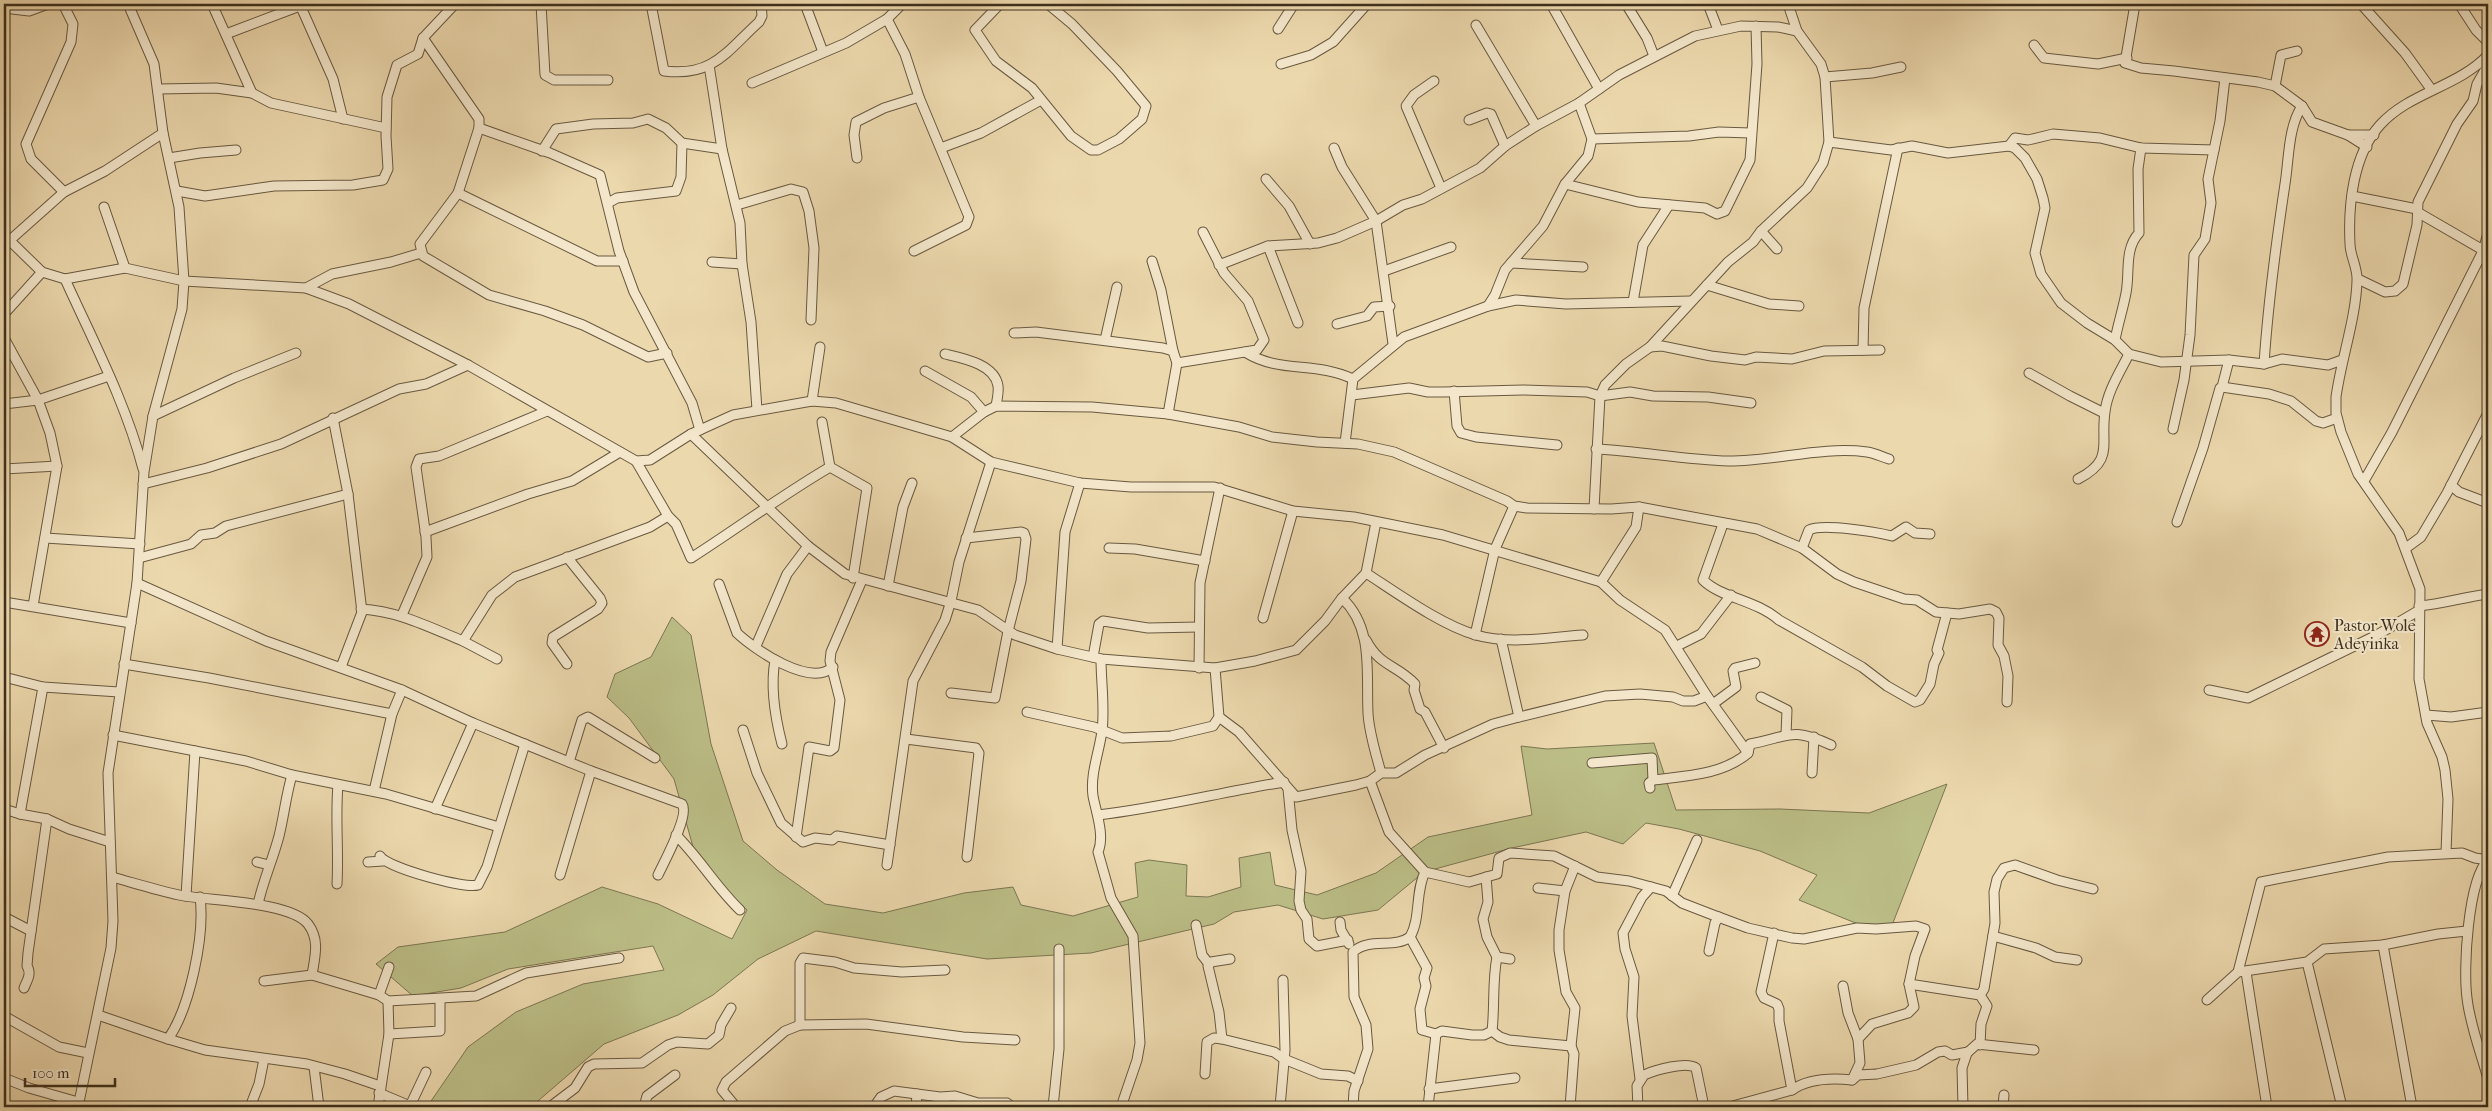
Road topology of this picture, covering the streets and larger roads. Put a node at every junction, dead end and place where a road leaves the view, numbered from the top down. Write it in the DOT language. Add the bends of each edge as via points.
graph roads {
  1 [pos="48,4"];
  2 [pos="63,4"];
  3 [pos="128,4"];
  4 [pos="212,4"];
  5 [pos="397,4"];
  6 [pos="454,4"];
  7 [pos="541,4"];
  8 [pos="651,4"];
  9 [pos="761,4"];
  10 [pos="805,4"];
  11 [pos="902,4"];
  12 [pos="1000,4"];
  13 [pos="1048,4"];
  14 [pos="1294,4"];
  15 [pos="1367,4"];
  16 [pos="1551,4"];
  17 [pos="1626,4"];
  18 [pos="1708,4"];
  19 [pos="1788,4"];
  20 [pos="2135,4"];
  21 [pos="2361,4"];
  22 [pos="2458,4"];
  23 [pos="304,6"];
  24 [pos="29,7"];
  25 [pos="4,8"];
  26 [pos="887,20"];
  27 [pos="1476,25"];
  28 [pos="1756,26"];
  29 [pos="1278,29"];
  30 [pos="1718,30"];
  31 [pos="1798,31"];
  32 [pos="226,34"];
  33 [pos="423,38"];
  34 [pos="2488,42"];
  35 [pos="2034,45"];
  36 [pos="2297,51"];
  37 [pos="822,52"];
  38 [pos="2488,55"];
  39 [pos="1654,56"];
  40 [pos="2127,58"];
  41 [pos="1281,64"];
  42 [pos="709,65"];
  43 [pos="2488,65"];
  44 [pos="1901,67"];
  45 [pos="4,70"];
  46 [pos="1825,77"];
  47 [pos="2225,78"];
  48 [pos="4,80"];
  49 [pos="608,80"];
  50 [pos="1434,81"];
  51 [pos="752,83"];
  52 [pos="2275,86"];
  53 [pos="158,89"];
  54 [pos="1599,89"];
  55 [pos="2431,90"];
  56 [pos="252,93"];
  57 [pos="919,97"];
  58 [pos="1041,100"];
  59 [pos="1579,103"];
  60 [pos="2302,106"];
  61 [pos="343,119"];
  62 [pos="1469,120"];
  63 [pos="1536,126"];
  64 [pos="386,128"];
  65 [pos="479,128"];
  66 [pos="163,133"];
  67 [pos="1751,133"];
  68 [pos="2374,134"];
  69 [pos="2348,135"];
  70 [pos="1592,139"];
  71 [pos="1829,142"];
  72 [pos="682,143"];
  73 [pos="1506,146"];
  74 [pos="2012,147"];
  75 [pos="2366,147"];
  76 [pos="941,148"];
  77 [pos="1334,148"];
  78 [pos="1898,148"];
  79 [pos="2141,148"];
  80 [pos="722,149"];
  81 [pos="236,150"];
  82 [pos="2214,150"];
  83 [pos="542,151"];
  84 [pos="169,158"];
  85 [pos="857,158"];
  86 [pos="1266,178"];
  87 [pos="1565,184"];
  88 [pos="604,187"];
  89 [pos="1441,188"];
  90 [pos="64,192"];
  91 [pos="176,192"];
  92 [pos="458,193"];
  93 [pos="2352,196"];
  94 [pos="617,198"];
  95 [pos="608,203"];
  96 [pos="736,205"];
  97 [pos="1670,205"];
  98 [pos="104,207"];
  99 [pos="2418,211"];
  100 [pos="1376,221"];
  101 [pos="1761,231"];
  102 [pos="1203,232"];
  103 [pos="2488,233"];
  104 [pos="6,238"];
  105 [pos="1310,244"];
  106 [pos="1268,246"];
  107 [pos="1451,247"];
  108 [pos="1777,249"];
  109 [pos="914,251"];
  110 [pos="2486,252"];
  111 [pos="421,253"];
  112 [pos="623,261"];
  113 [pos="1152,261"];
  114 [pos="712,262"];
  115 [pos="1511,262"];
  116 [pos="742,264"];
  117 [pos="1219,265"];
  118 [pos="1583,267"];
  119 [pos="125,268"];
  120 [pos="1384,271"];
  121 [pos="42,272"];
  122 [pos="65,279"];
  123 [pos="2358,279"];
  124 [pos="184,281"];
  125 [pos="1708,285"];
  126 [pos="1117,287"];
  127 [pos="306,288"];
  128 [pos="1691,301"];
  129 [pos="1633,302"];
  130 [pos="1390,306"];
  131 [pos="1488,306"];
  132 [pos="1799,306"];
  133 [pos="4,314"];
  134 [pos="811,320"];
  135 [pos="1298,324"];
  136 [pos="1337,324"];
  137 [pos="1014,332"];
  138 [pos="4,338"];
  139 [pos="1105,340"];
  140 [pos="2115,340"];
  141 [pos="1393,344"];
  142 [pos="820,347"];
  143 [pos="1650,347"];
  144 [pos="1258,350"];
  145 [pos="1862,350"];
  146 [pos="1880,350"];
  147 [pos="1173,352"];
  148 [pos="1245,352"];
  149 [pos="296,353"];
  150 [pos="667,353"];
  151 [pos="945,354"];
  152 [pos="2129,354"];
  153 [pos="1256,360"];
  154 [pos="2229,360"];
  155 [pos="2342,360"];
  156 [pos="2187,361"];
  157 [pos="1177,363"];
  158 [pos="2264,364"];
  159 [pos="468,365"];
  160 [pos="2328,365"];
  161 [pos="925,371"];
  162 [pos="2029,373"];
  163 [pos="2340,374"];
  164 [pos="109,376"];
  165 [pos="1353,379"];
  166 [pos="2222,387"];
  167 [pos="1454,391"];
  168 [pos="1352,395"];
  169 [pos="1600,396"];
  170 [pos="38,400"];
  171 [pos="812,401"];
  172 [pos="1751,403"];
  173 [pos="4,404"];
  174 [pos="996,406"];
  175 [pos="757,410"];
  176 [pos="547,412"];
  177 [pos="984,412"];
  178 [pos="2104,412"];
  179 [pos="2488,413"];
  180 [pos="1168,414"];
  181 [pos="153,416"];
  182 [pos="333,418"];
  183 [pos="2337,418"];
  184 [pos="822,422"];
  185 [pos="2485,427"];
  186 [pos="2172,429"];
  187 [pos="700,430"];
  188 [pos="691,434"];
  189 [pos="952,437"];
  190 [pos="1345,444"];
  191 [pos="1557,445"];
  192 [pos="1596,449"];
  193 [pos="620,452"];
  194 [pos="1889,459"];
  195 [pos="636,461"];
  196 [pos="991,462"];
  197 [pos="57,466"];
  198 [pos="830,467"];
  199 [pos="4,470"];
  200 [pos="144,472"];
  201 [pos="2078,479"];
  202 [pos="2364,481"];
  203 [pos="912,483"];
  204 [pos="1080,483"];
  205 [pos="144,484"];
  206 [pos="2451,485"];
  207 [pos="1220,488"];
  208 [pos="348,494"];
  209 [pos="2488,503"];
  210 [pos="766,506"];
  211 [pos="1514,506"];
  212 [pos="1639,507"];
  213 [pos="1594,509"];
  214 [pos="1294,511"];
  215 [pos="668,516"];
  216 [pos="1376,522"];
  217 [pos="2177,522"];
  218 [pos="1723,524"];
  219 [pos="426,532"];
  220 [pos="1930,534"];
  221 [pos="45,538"];
  222 [pos="966,538"];
  223 [pos="140,544"];
  224 [pos="808,546"];
  225 [pos="1109,548"];
  226 [pos="1802,548"];
  227 [pos="2406,548"];
  228 [pos="1495,550"];
  229 [pos="567,557"];
  230 [pos="139,558"];
  231 [pos="1205,561"];
  232 [pos="1366,573"];
  233 [pos="853,578"];
  234 [pos="862,580"];
  235 [pos="1601,582"];
  236 [pos="137,583"];
  237 [pos="719,584"];
  238 [pos="888,586"];
  239 [pos="2488,594"];
  240 [pos="1731,595"];
  241 [pos="1342,598"];
  242 [pos="4,602"];
  243 [pos="951,602"];
  244 [pos="33,606"];
  245 [pos="2418,608"];
  246 [pos="361,609"];
  247 [pos="1947,613"];
  248 [pos="402,616"];
  249 [pos="1263,618"];
  250 [pos="131,623"];
  251 [pos="1199,628"];
  252 [pos="1008,631"];
  253 [pos="1476,635"];
  254 [pos="1583,635"];
  255 [pos="1364,638"];
  256 [pos="1501,639"];
  257 [pos="463,642"];
  258 [pos="756,646"];
  259 [pos="1677,646"];
  260 [pos="1057,649"];
  261 [pos="497,658"];
  262 [pos="1097,658"];
  263 [pos="775,660"];
  264 [pos="1755,663"];
  265 [pos="124,664"];
  266 [pos="568,664"];
  267 [pos="342,667"];
  268 [pos="833,667"];
  269 [pos="1199,668"];
  270 [pos="1215,668"];
  271 [pos="4,677"];
  272 [pos="43,687"];
  273 [pos="402,690"];
  274 [pos="2208,690"];
  275 [pos="119,692"];
  276 [pos="951,693"];
  277 [pos="1707,696"];
  278 [pos="1761,696"];
  279 [pos="2007,702"];
  280 [pos="1713,704"];
  281 [pos="1027,712"];
  282 [pos="2488,712"];
  283 [pos="392,714"];
  284 [pos="2426,715"];
  285 [pos="1519,717"];
  286 [pos="1219,718"];
  287 [pos="473,723"];
  288 [pos="743,730"];
  289 [pos="1102,731"];
  290 [pos="113,735"];
  291 [pos="1786,735"];
  292 [pos="1814,737"];
  293 [pos="906,739"];
  294 [pos="525,744"];
  295 [pos="782,744"];
  296 [pos="1831,745"];
  297 [pos="1444,748"];
  298 [pos="196,751"];
  299 [pos="1748,753"];
  300 [pos="655,758"];
  301 [pos="569,762"];
  302 [pos="1592,763"];
  303 [pos="591,771"];
  304 [pos="1381,773"];
  305 [pos="1812,773"];
  306 [pos="292,775"];
  307 [pos="1370,781"];
  308 [pos="338,785"];
  309 [pos="1286,786"];
  310 [pos="374,792"];
  311 [pos="4,809"];
  312 [pos="435,809"];
  313 [pos="20,814"];
  314 [pos="1098,815"];
  315 [pos="47,818"];
  316 [pos="498,827"];
  317 [pos="676,835"];
  318 [pos="796,837"];
  319 [pos="1697,840"];
  320 [pos="110,842"];
  321 [pos="890,844"];
  322 [pos="2446,853"];
  323 [pos="967,858"];
  324 [pos="257,862"];
  325 [pos="368,862"];
  326 [pos="887,864"];
  327 [pos="269,865"];
  328 [pos="1575,866"];
  329 [pos="1425,872"];
  330 [pos="560,875"];
  331 [pos="658,875"];
  332 [pos="112,877"];
  333 [pos="1486,877"];
  334 [pos="337,884"];
  335 [pos="1651,887"];
  336 [pos="1538,888"];
  337 [pos="2094,889"];
  338 [pos="1566,891"];
  339 [pos="186,896"];
  340 [pos="1672,896"];
  341 [pos="200,897"];
  342 [pos="258,904"];
  343 [pos="740,910"];
  344 [pos="4,917"];
  345 [pos="1718,917"];
  346 [pos="1340,922"];
  347 [pos="1196,925"];
  348 [pos="31,931"];
  349 [pos="2467,931"];
  350 [pos="1774,933"];
  351 [pos="1993,936"];
  352 [pos="1410,937"];
  353 [pos="1348,940"];
  354 [pos="2383,945"];
  355 [pos="1059,949"];
  356 [pos="1709,951"];
  357 [pos="1353,952"];
  358 [pos="1497,957"];
  359 [pos="619,958"];
  360 [pos="1230,958"];
  361 [pos="1510,959"];
  362 [pos="2077,960"];
  363 [pos="2307,962"];
  364 [pos="1209,964"];
  365 [pos="389,967"];
  366 [pos="945,970"];
  367 [pos="2242,972"];
  368 [pos="312,974"];
  369 [pos="1283,980"];
  370 [pos="264,981"];
  371 [pos="1909,984"];
  372 [pos="1843,986"];
  373 [pos="24,988"];
  374 [pos="379,995"];
  375 [pos="1980,995"];
  376 [pos="440,999"];
  377 [pos="2206,1000"];
  378 [pos="388,1001"];
  379 [pos="731,1008"];
  380 [pos="98,1015"];
  381 [pos="4,1016"];
  382 [pos="800,1024"];
  383 [pos="1492,1031"];
  384 [pos="389,1034"];
  385 [pos="1436,1034"];
  386 [pos="1222,1038"];
  387 [pos="168,1039"];
  388 [pos="1858,1039"];
  389 [pos="1015,1040"];
  390 [pos="1980,1045"];
  391 [pos="1571,1046"];
  392 [pos="2034,1050"];
  393 [pos="1968,1052"];
  394 [pos="88,1053"];
  395 [pos="264,1059"];
  396 [pos="1284,1059"];
  397 [pos="314,1067"];
  398 [pos="426,1072"];
  399 [pos="1205,1074"];
  400 [pos="675,1075"];
  401 [pos="4,1078"];
  402 [pos="1515,1078"];
  403 [pos="1640,1079"];
  404 [pos="2488,1079"];
  405 [pos="1852,1080"];
  406 [pos="1358,1081"];
  407 [pos="1429,1089"];
  408 [pos="380,1090"];
  409 [pos="1792,1090"];
  410 [pos="917,1094"];
  411 [pos="2004,1095"];
  412 [pos="78,1105"];
  413 [pos="977,1105"];
  414 [pos="250,1107"];
  415 [pos="320,1107"];
  416 [pos="378,1107"];
  417 [pos="550,1107"];
  418 [pos="644,1107"];
  419 [pos="736,1107"];
  420 [pos="874,1107"];
  421 [pos="916,1107"];
  422 [pos="1012,1107"];
  423 [pos="1053,1107"];
  424 [pos="1121,1107"];
  425 [pos="1280,1107"];
  426 [pos="1353,1107"];
  427 [pos="1428,1107"];
  428 [pos="1570,1107"];
  429 [pos="1638,1107"];
  430 [pos="1704,1107"];
  431 [pos="1729,1107"];
  432 [pos="1963,1107"];
  433 [pos="2003,1107"];
  434 [pos="2267,1107"];
  435 [pos="2342,1107"];
  436 [pos="2412,1107"];
  1 -- 24 [label="street"];
  2 -- 90 [label="street" via="73,24 71,42 32,124 26,144 32,159"];
  3 -- 53 [label="street" via="149,48"];
  4 -- 32 [label="street"];
  5 -- 6 [label="street"];
  6 -- 33 [label="street"];
  7 -- 49 [label="street" via="545,75 554,80"];
  8 -- 42 [label="street" via="664,71 695,71"];
  9 -- 42 [label="street" via="759,22 724,57"];
  10 -- 37 [label="street"];
  11 -- 26 [label="street"];
  12 -- 58 [label="street" via="975,30 996,61 1032,88"];
  13 -- 58 [label="street" via="1072,24 1130,85 1143,100 1146,112 1119,139 1098,150 1091,150 1077,142"];
  14 -- 29 [label="street"];
  15 -- 41 [label="street" via="1333,42 1311,56"];
  16 -- 54 [label="street"];
  17 -- 39 [label="street"];
  18 -- 30 [label="street"];
  19 -- 31 [label="street"];
  20 -- 40 [label="street"];
  21 -- 55 [label="street" via="2405,53"];
  22 -- 34 [label="street"];
  23 -- 32 [label="street"];
  23 -- 61 [label="street" via="333,79"];
  24 -- 25 [label="street"];
  26 -- 37 [label="street" via="846,43"];
  26 -- 57 [label="street" via="905,54"];
  27 -- 63 [label="street"];
  28 -- 30 [label="street"];
  28 -- 31 [label="street"];
  28 -- 67 [label="street" via="1758,64"];
  30 -- 39 [label="street" via="1695,36"];
  31 -- 46 [label="street"];
  32 -- 56 [label="street"];
  33 -- 64 [label="street" via="418,54 397,65 387,97"];
  33 -- 65 [label="street" via="470,103"];
  35 -- 40 [label="street" via="2044,58 2098,64"];
  36 -- 52 [label="street" via="2281,55"];
  37 -- 51 [label="street"];
  38 -- 55 [label="street" via="2460,78"];
  39 -- 54 [label="street"];
  40 -- 47 [label="street" via="2125,63 2141,68"];
  42 -- 80 [label="street"];
  43 -- 99 [label="street" via="2477,84 2473,101 2430,175 2418,202"];
  44 -- 46 [label="street"];
  45 -- 48 [label="street"];
  46 -- 71 [label="street"];
  47 -- 52 [label="street"];
  47 -- 82 [label="street"];
  50 -- 89 [label="street" via="1414,95 1406,106"];
  52 -- 60 [label="street"];
  53 -- 56 [label="street" via="216,88"];
  53 -- 66 [label="street"];
  54 -- 59 [label="street"];
  55 -- 68 [label="street" via="2391,116"];
  56 -- 61 [label="street" via="271,103"];
  57 -- 76 [label="street"];
  57 -- 85 [label="street" via="860,119 854,128"];
  58 -- 76 [label="street" via="981,133"];
  59 -- 63 [label="street"];
  59 -- 70 [label="street"];
  60 -- 69 [label="street" via="2312,122"];
  60 -- 158 [label="street" via="2295,117 2282,196 2268,300"];
  61 -- 64 [label="street"];
  62 -- 73 [label="street" via="1491,114"];
  63 -- 73 [label="street"];
  64 -- 91 [label="street" via="388,169 383,180 353,185 274,186 205,196"];
  65 -- 83 [label="street"];
  65 -- 92 [label="street"];
  66 -- 84 [label="street"];
  66 -- 90 [label="street"];
  67 -- 70 [label="street"];
  67 -- 97 [label="street" via="1750,160 1725,211 1717,214 1705,208"];
  68 -- 69 [label="street"];
  68 -- 75 [label="street"];
  69 -- 75 [label="street"];
  70 -- 87 [label="street" via="1588,156"];
  71 -- 78 [label="street" via="1890,150"];
  71 -- 101 [label="street" via="1823,163 1807,188"];
  72 -- 80 [label="street"];
  72 -- 83 [label="street" via="666,128 648,119 633,124 593,124 556,129"];
  72 -- 94 [label="street" via="681,177 676,191"];
  73 -- 89 [label="street" via="1480,168"];
  74 -- 78 [label="street" via="1948,153 1912,146"];
  74 -- 79 [label="street" via="2015,138 2028,140 2053,134 2100,138"];
  74 -- 140 [label="street" via="2025,158 2043,198 2045,208 2035,253 2041,274 2061,303"];
  75 -- 93 [label="street" via="2358,164"];
  76 -- 109 [label="street" via="969,217 966,225"];
  77 -- 100 [label="street" via="1342,167"];
  78 -- 145 [label="street" via="1864,308"];
  79 -- 82 [label="street"];
  79 -- 140 [label="street" via="2138,169 2139,233 2133,239 2127,293"];
  80 -- 96 [label="street"];
  81 -- 84 [label="street"];
  82 -- 156 [label="street" via="2208,178 2211,203 2208,224 2205,239 2194,256"];
  83 -- 88 [label="street" via="600,175"];
  84 -- 91 [label="street"];
  86 -- 105 [label="street" via="1289,206"];
  87 -- 97 [label="street" via="1638,202"];
  87 -- 115 [label="street" via="1543,226"];
  88 -- 94 [label="street"];
  88 -- 95 [label="street"];
  89 -- 100 [label="street"];
  90 -- 104 [label="street"];
  91 -- 124 [label="street"];
  92 -- 111 [label="street" via="420,244"];
  92 -- 112 [label="street" via="596,261"];
  93 -- 99 [label="street"];
  93 -- 123 [label="street" via="2350,245"];
  94 -- 95 [label="street"];
  95 -- 112 [label="street"];
  96 -- 116 [label="street"];
  96 -- 134 [label="street" via="791,190 804,192 814,248"];
  97 -- 129 [label="street" via="1643,245"];
  98 -- 119 [label="street"];
  99 -- 110 [label="street"];
  99 -- 123 [label="street" via="2403,284 2395,291 2385,292"];
  100 -- 105 [label="street" via="1337,238"];
  100 -- 120 [label="street"];
  101 -- 108 [label="street"];
  101 -- 125 [label="street"];
  102 -- 117 [label="street"];
  103 -- 110 [label="street"];
  104 -- 121 [label="street"];
  105 -- 106 [label="street"];
  106 -- 117 [label="street"];
  106 -- 135 [label="street"];
  107 -- 120 [label="street"];
  110 -- 202 [label="street"];
  111 -- 127 [label="street" via="332,274"];
  111 -- 150 [label="street" via="489,295 582,325 648,357"];
  112 -- 150 [label="street" via="642,308"];
  113 -- 147 [label="street"];
  114 -- 116 [label="street"];
  115 -- 118 [label="street"];
  115 -- 131 [label="street"];
  116 -- 175 [label="street" via="751,322"];
  117 -- 144 [label="street" via="1248,301 1264,340"];
  119 -- 122 [label="street"];
  119 -- 124 [label="street"];
  120 -- 130 [label="street"];
  121 -- 122 [label="street"];
  121 -- 133 [label="street"];
  122 -- 164 [label="street"];
  123 -- 155 [label="street"];
  124 -- 127 [label="street"];
  124 -- 181 [label="street" via="182,309"];
  125 -- 128 [label="street"];
  125 -- 132 [label="street" via="1769,304"];
  126 -- 139 [label="street"];
  127 -- 159 [label="street" via="349,304"];
  128 -- 129 [label="street"];
  128 -- 143 [label="street"];
  129 -- 131 [label="street" via="1566,304 1516,300"];
  130 -- 136 [label="street" via="1374,307 1367,316"];
  130 -- 141 [label="street"];
  131 -- 141 [label="street"];
  137 -- 139 [label="street"];
  138 -- 170 [label="street"];
  139 -- 147 [label="street"];
  140 -- 152 [label="street"];
  141 -- 165 [label="street"];
  142 -- 171 [label="street"];
  143 -- 145 [label="street" via="1662,346 1745,360 1756,357 1792,359 1824,351"];
  143 -- 169 [label="street" via="1626,364 1605,385"];
  144 -- 148 [label="street"];
  144 -- 153 [label="street"];
  145 -- 146 [label="street"];
  147 -- 157 [label="street"];
  148 -- 153 [label="street"];
  148 -- 157 [label="street"];
  149 -- 181 [label="street"];
  150 -- 187 [label="street" via="692,403"];
  151 -- 174 [label="street" via="976,362 990,372 998,384"];
  152 -- 156 [label="street" via="2161,362"];
  152 -- 178 [label="street"];
  153 -- 165 [label="street" via="1332,370"];
  154 -- 156 [label="street"];
  154 -- 158 [label="street"];
  154 -- 166 [label="street"];
  155 -- 160 [label="street"];
  155 -- 163 [label="street"];
  156 -- 186 [label="street"];
  157 -- 180 [label="street"];
  158 -- 160 [label="street" via="2282,359"];
  159 -- 176 [label="street"];
  159 -- 182 [label="street" via="426,384 398,389"];
  160 -- 163 [label="street"];
  161 -- 177 [label="street" via="971,397"];
  162 -- 178 [label="street"];
  163 -- 183 [label="street"];
  164 -- 170 [label="street"];
  164 -- 200 [label="street" via="138,448"];
  165 -- 168 [label="street"];
  166 -- 183 [label="street" via="2291,401 2323,423"];
  166 -- 217 [label="street"];
  167 -- 168 [label="street" via="1428,392 1409,388"];
  167 -- 169 [label="street" via="1587,392"];
  167 -- 191 [label="street" via="1457,426 1461,433"];
  168 -- 190 [label="street"];
  169 -- 172 [label="street" via="1630,392"];
  169 -- 192 [label="street"];
  170 -- 173 [label="street"];
  170 -- 197 [label="street"];
  171 -- 175 [label="street"];
  171 -- 189 [label="street" via="836,403"];
  174 -- 177 [label="street"];
  174 -- 180 [label="street" via="1092,407"];
  175 -- 187 [label="street" via="733,415"];
  176 -- 193 [label="street"];
  176 -- 219 [label="street" via="438,456 420,459 416,467"];
  177 -- 189 [label="street"];
  178 -- 201 [label="street" via="2103,453 2093,471"];
  179 -- 185 [label="street"];
  180 -- 190 [label="street" via="1239,427 1272,437"];
  181 -- 200 [label="street"];
  182 -- 205 [label="street" via="281,444 208,468"];
  182 -- 208 [label="street"];
  183 -- 202 [label="street"];
  184 -- 198 [label="street"];
  185 -- 206 [label="street"];
  187 -- 188 [label="street"];
  188 -- 195 [label="street" via="650,460"];
  188 -- 210 [label="street"];
  189 -- 196 [label="street"];
  190 -- 211 [label="street" via="1394,452"];
  192 -- 194 [label="street" via="1678,459 1729,461 1868,452"];
  192 -- 213 [label="street"];
  193 -- 195 [label="street"];
  193 -- 219 [label="street" via="572,481"];
  195 -- 215 [label="street"];
  196 -- 204 [label="street"];
  196 -- 222 [label="street"];
  197 -- 199 [label="street"];
  197 -- 221 [label="street"];
  198 -- 210 [label="street"];
  198 -- 233 [label="street" via="867,488"];
  200 -- 205 [label="street"];
  202 -- 227 [label="street"];
  203 -- 238 [label="street" via="903,507"];
  204 -- 207 [label="street"];
  204 -- 260 [label="street" via="1065,532"];
  205 -- 223 [label="street"];
  206 -- 209 [label="street" via="2459,492"];
  206 -- 227 [label="street" via="2420,537"];
  207 -- 214 [label="street"];
  207 -- 231 [label="street"];
  208 -- 230 [label="street" via="226,526 216,533 201,535 191,544"];
  208 -- 246 [label="street"];
  210 -- 215 [label="street" via="691,558 676,524"];
  210 -- 224 [label="street"];
  211 -- 213 [label="street"];
  211 -- 228 [label="street"];
  212 -- 213 [label="street"];
  212 -- 218 [label="street"];
  212 -- 235 [label="street" via="1636,527"];
  214 -- 216 [label="street"];
  214 -- 249 [label="street"];
  215 -- 229 [label="street" via="650,527"];
  216 -- 228 [label="street" via="1443,535"];
  216 -- 232 [label="street"];
  218 -- 226 [label="street" via="1757,529"];
  218 -- 240 [label="street" via="1703,580"];
  219 -- 248 [label="street" via="427,557"];
  220 -- 226 [label="street" via="1915,533 1906,527 1892,536 1868,530 1818,528 1809,530"];
  221 -- 223 [label="street"];
  221 -- 244 [label="street"];
  222 -- 243 [label="street"];
  222 -- 252 [label="street" via="1024,533 1020,581"];
  223 -- 230 [label="street"];
  224 -- 233 [label="street"];
  224 -- 258 [label="street" via="787,574"];
  225 -- 231 [label="street"];
  226 -- 247 [label="street" via="1837,574 1854,582 1904,599 1917,600 1936,612"];
  227 -- 245 [label="street" via="2420,590"];
  228 -- 235 [label="street"];
  228 -- 253 [label="street"];
  229 -- 257 [label="street" via="520,574 498,589"];
  229 -- 266 [label="street" via="602,603 598,610 553,637 552,643"];
  230 -- 236 [label="street"];
  231 -- 251 [label="street" via="1200,582"];
  232 -- 241 [label="street"];
  232 -- 253 [label="street" via="1413,604"];
  233 -- 234 [label="street"];
  234 -- 238 [label="street"];
  234 -- 268 [label="street" via="832,644 830,661"];
  235 -- 259 [label="street" via="1620,600 1665,630"];
  236 -- 250 [label="street"];
  236 -- 267 [label="street" via="266,641"];
  237 -- 258 [label="street" via="737,633"];
  238 -- 243 [label="street"];
  239 -- 245 [label="street"];
  240 -- 247 [label="street" via="1771,613 1915,702 1920,700 1930,684"];
  240 -- 259 [label="street" via="1701,634"];
  241 -- 255 [label="street" via="1362,624"];
  241 -- 270 [label="street" via="1325,621 1296,650"];
  242 -- 244 [label="street"];
  243 -- 252 [label="street" via="983,612"];
  243 -- 293 [label="street" via="945,620 912,681"];
  244 -- 250 [label="street"];
  245 -- 274 [label="street" via="2377,635 2248,698"];
  245 -- 284 [label="street" via="2419,679"];
  246 -- 248 [label="street" via="383,610"];
  246 -- 267 [label="street"];
  247 -- 279 [label="street" via="1990,609 1996,612 1999,618 1998,645 2008,676"];
  248 -- 257 [label="street"];
  250 -- 265 [label="street"];
  251 -- 262 [label="street" via="1148,628 1103,621 1099,624"];
  251 -- 269 [label="street"];
  252 -- 260 [label="street"];
  252 -- 276 [label="street" via="995,698"];
  253 -- 256 [label="street"];
  254 -- 256 [label="street"];
  255 -- 297 [label="street" via="1373,654 1415,684 1420,709 1425,712"];
  255 -- 304 [label="street" via="1368,714"];
  256 -- 285 [label="street"];
  257 -- 261 [label="street"];
  258 -- 263 [label="street"];
  259 -- 277 [label="street"];
  260 -- 262 [label="street"];
  262 -- 269 [label="street"];
  262 -- 289 [label="street"];
  263 -- 268 [label="street" via="802,671 823,672"];
  263 -- 295 [label="street" via="774,711"];
  264 -- 280 [label="street" via="1735,668 1737,685"];
  265 -- 275 [label="street"];
  265 -- 283 [label="street"];
  267 -- 273 [label="street"];
  268 -- 318 [label="street" via="840,700 834,748 830,751 809,747"];
  269 -- 270 [label="street"];
  270 -- 286 [label="street"];
  271 -- 272 [label="street"];
  272 -- 275 [label="street"];
  272 -- 313 [label="street"];
  273 -- 283 [label="street"];
  273 -- 287 [label="street"];
  275 -- 290 [label="street"];
  277 -- 280 [label="street"];
  277 -- 285 [label="street" via="1688,701 1640,694 1604,696"];
  278 -- 291 [label="street" via="1787,710"];
  280 -- 299 [label="street"];
  281 -- 289 [label="street"];
  282 -- 284 [label="street" via="2451,718"];
  283 -- 310 [label="street"];
  284 -- 322 [label="street" via="2445,770 2448,799"];
  285 -- 297 [label="street" via="1493,724"];
  286 -- 289 [label="street" via="1213,726 1171,736 1122,738"];
  286 -- 309 [label="street" via="1238,732"];
  287 -- 294 [label="street"];
  287 -- 312 [label="street"];
  288 -- 318 [label="street" via="757,773 781,823"];
  289 -- 314 [label="street" via="1092,788"];
  290 -- 298 [label="street"];
  290 -- 320 [label="street" via="107,796"];
  291 -- 292 [label="street" via="1803,733"];
  291 -- 299 [label="street" via="1750,744"];
  292 -- 296 [label="street"];
  292 -- 305 [label="street"];
  293 -- 321 [label="street"];
  293 -- 323 [label="street" via="976,748 979,753"];
  294 -- 301 [label="street"];
  294 -- 316 [label="street"];
  297 -- 304 [label="street" via="1425,755 1396,773"];
  298 -- 306 [label="street" via="264,765"];
  298 -- 339 [label="street"];
  299 -- 302 [label="street" via="1734,765 1720,770 1651,784 1652,758"];
  300 -- 301 [label="street" via="588,717 582,720"];
  301 -- 303 [label="street"];
  303 -- 317 [label="street" via="682,804 685,810"];
  303 -- 330 [label="street"];
  304 -- 307 [label="street"];
  306 -- 308 [label="street"];
  306 -- 327 [label="street"];
  307 -- 309 [label="street" via="1296,797"];
  307 -- 329 [label="street" via="1389,832"];
  308 -- 310 [label="street"];
  308 -- 334 [label="street" via="335,813"];
  309 -- 314 [label="street" via="1227,791 1208,798 1149,809"];
  309 -- 353 [label="street" via="1301,871 1299,901 1307,919 1307,934 1317,946"];
  310 -- 312 [label="street"];
  311 -- 313 [label="street"];
  312 -- 316 [label="street"];
  313 -- 315 [label="street"];
  314 -- 424 [label="street" via="1098,852 1111,898 1133,936 1140,1043"];
  315 -- 320 [label="street"];
  315 -- 348 [label="street"];
  316 -- 325 [label="street" via="487,867 476,886 400,868 382,859"];
  317 -- 331 [label="street"];
  317 -- 343 [label="street"];
  318 -- 321 [label="street" via="803,842 815,838 832,840 837,836"];
  319 -- 340 [label="street"];
  320 -- 332 [label="street"];
  321 -- 326 [label="street"];
  322 -- 349 [label="street" via="2462,853 2483,865"];
  322 -- 367 [label="street" via="2388,857 2260,882"];
  324 -- 327 [label="street"];
  327 -- 342 [label="street"];
  328 -- 333 [label="street" via="1554,856 1510,853 1498,858 1497,874"];
  328 -- 335 [label="street" via="1597,877"];
  328 -- 338 [label="street"];
  329 -- 333 [label="street" via="1469,882"];
  329 -- 352 [label="street"];
  332 -- 339 [label="street"];
  332 -- 380 [label="street" via="111,948"];
  333 -- 358 [label="street" via="1488,902 1483,919"];
  335 -- 340 [label="street"];
  335 -- 403 [label="street" via="1623,933 1634,977 1632,1016"];
  336 -- 338 [label="street"];
  337 -- 351 [label="street" via="2015,865 2004,868 1994,892"];
  338 -- 391 [label="street" via="1559,950 1566,992 1574,1008"];
  339 -- 341 [label="street"];
  340 -- 345 [label="street"];
  341 -- 342 [label="street"];
  341 -- 387 [label="street" via="202,932 189,987"];
  342 -- 368 [label="street" via="297,916 308,924 317,943"];
  344 -- 348 [label="street"];
  345 -- 350 [label="street"];
  345 -- 356 [label="street"];
  346 -- 353 [label="street" via="1340,930"];
  347 -- 364 [label="street" via="1202,955"];
  348 -- 373 [label="street" via="27,966 30,970"];
  349 -- 354 [label="street"];
  349 -- 404 [label="street" via="2467,998"];
  350 -- 371 [label="street" via="1804,939 1857,928 1922,927 1925,929"];
  350 -- 409 [label="street" via="1761,992 1779,1009"];
  351 -- 362 [label="street" via="2055,957"];
  351 -- 375 [label="street" via="1984,989"];
  352 -- 357 [label="street" via="1403,941 1361,946"];
  352 -- 385 [label="street" via="1427,968 1420,1009 1422,1030"];
  353 -- 357 [label="street"];
  354 -- 363 [label="street" via="2324,949"];
  354 -- 436 [label="street"];
  355 -- 423 [label="street" via="1059,1048"];
  357 -- 406 [label="street" via="1354,997 1367,1031 1367,1056"];
  358 -- 361 [label="street"];
  358 -- 383 [label="street" via="1492,981 1495,1003"];
  359 -- 376 [label="street" via="526,973 476,996"];
  360 -- 364 [label="street"];
  363 -- 367 [label="street"];
  363 -- 435 [label="street"];
  364 -- 386 [label="street"];
  365 -- 374 [label="street"];
  366 -- 382 [label="street" via="902,972 854,968 827,960 803,958 800,963"];
  367 -- 377 [label="street"];
  367 -- 434 [label="street"];
  368 -- 370 [label="street"];
  368 -- 374 [label="street"];
  369 -- 396 [label="street"];
  371 -- 375 [label="street"];
  371 -- 388 [label="street" via="1914,1002 1912,1011 1872,1024"];
  372 -- 388 [label="street" via="1848,1013"];
  374 -- 378 [label="street"];
  375 -- 390 [label="street" via="1987,1006 1981,1024"];
  376 -- 378 [label="street"];
  376 -- 384 [label="street" via="440,1031"];
  378 -- 384 [label="street"];
  379 -- 417 [label="street" via="719,1035 708,1044 677,1042 642,1063 594,1064 588,1067 574,1088"];
  380 -- 387 [label="street"];
  380 -- 394 [label="street"];
  381 -- 394 [label="street" via="59,1047"];
  382 -- 389 [label="street" via="866,1024 963,1037"];
  382 -- 419 [label="street" via="785,1031 726,1082 722,1090"];
  383 -- 385 [label="street" via="1484,1035 1442,1031"];
  383 -- 391 [label="street" via="1509,1040"];
  384 -- 408 [label="street"];
  385 -- 407 [label="street"];
  386 -- 396 [label="street" via="1274,1052"];
  386 -- 399 [label="street" via="1207,1042"];
  387 -- 395 [label="street" via="205,1050"];
  388 -- 405 [label="street" via="1860,1063"];
  390 -- 392 [label="street"];
  390 -- 393 [label="street"];
  391 -- 428 [label="street" via="1574,1054"];
  393 -- 405 [label="street" via="1952,1055 1938,1052 1916,1064"];
  393 -- 432 [label="street" via="1962,1068"];
  394 -- 412 [label="street"];
  395 -- 397 [label="street"];
  395 -- 414 [label="street"];
  396 -- 406 [label="street" via="1321,1074 1348,1076"];
  396 -- 425 [label="street"];
  397 -- 408 [label="street" via="345,1074"];
  397 -- 415 [label="street"];
  398 -- 408 [label="street" via="410,1106"];
  400 -- 418 [label="street" via="648,1096"];
  401 -- 412 [label="street"];
  402 -- 407 [label="street"];
  403 -- 429 [label="street"];
  403 -- 430 [label="street" via="1682,1064 1692,1065 1699,1075"];
  405 -- 409 [label="street" via="1834,1078"];
  406 -- 426 [label="street"];
  407 -- 427 [label="street"];
  408 -- 416 [label="street"];
  409 -- 431 [label="street"];
  410 -- 413 [label="street" via="955,1096"];
  410 -- 420 [label="street" via="886,1094"];
  410 -- 421 [label="street"];
  411 -- 433 [label="street"];
  413 -- 422 [label="street" via="994,1101"];
}
